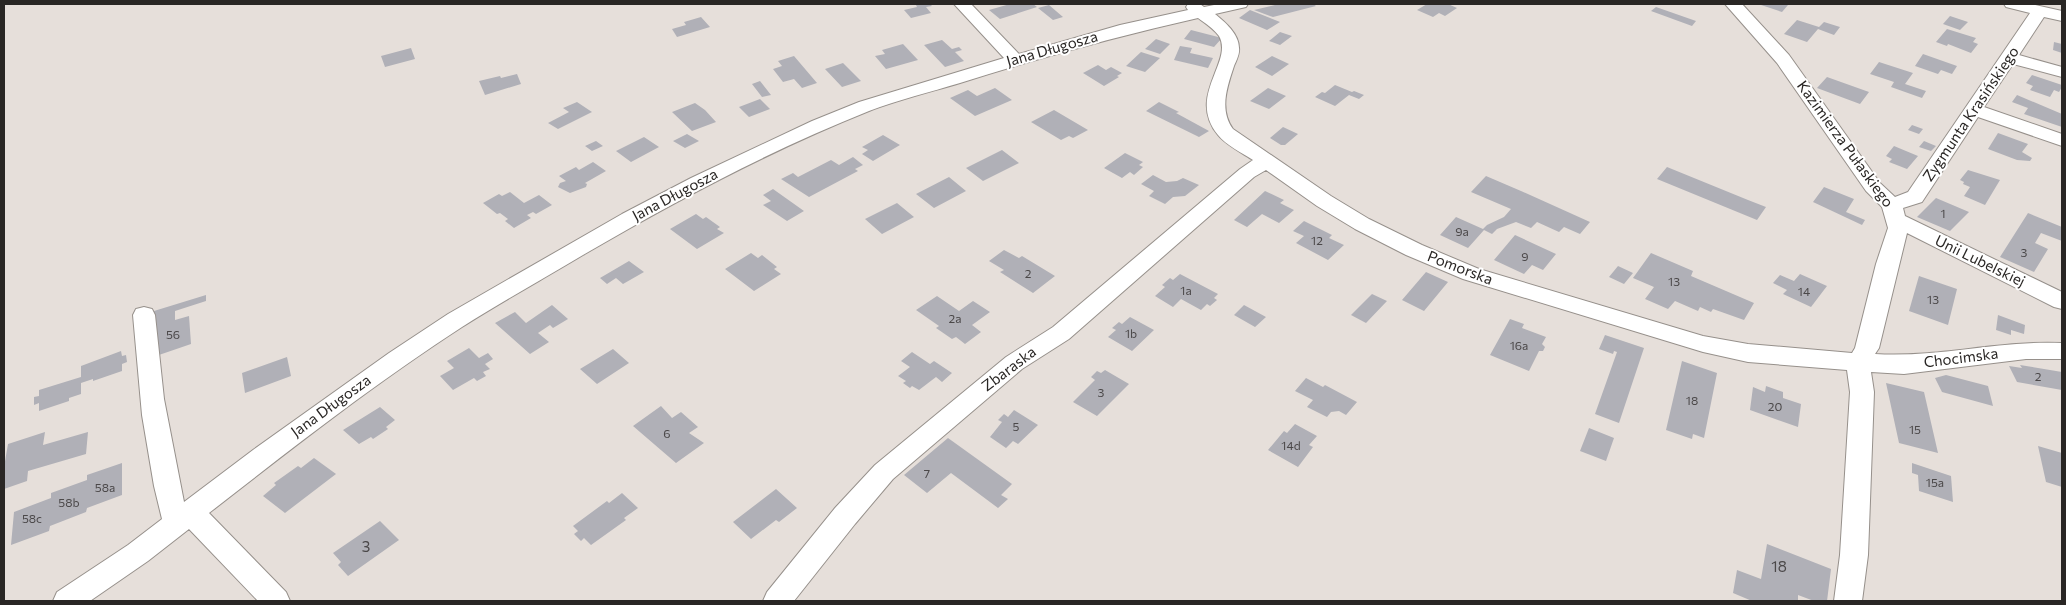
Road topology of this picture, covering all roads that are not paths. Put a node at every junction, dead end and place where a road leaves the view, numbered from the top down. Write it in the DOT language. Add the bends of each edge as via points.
graph roads {
  1 [pos="962,4"];
  2 [pos="1240,4"];
  3 [pos="1733,4"];
  4 [pos="2012,4"];
  5 [pos="1195,8"];
  6 [pos="2040,10"];
  7 [pos="2062,16"];
  8 [pos="2009,56"];
  9 [pos="1016,60"];
  10 [pos="2062,72"];
  11 [pos="1974,110"];
  12 [pos="2062,140"];
  13 [pos="1265,161"];
  14 [pos="1894,212"];
  15 [pos="2062,301"];
  16 [pos="144,316"];
  17 [pos="2062,351"];
  18 [pos="1859,362"];
  19 [pos="183,518"];
  20 [pos="67,601"];
  21 [pos="276,601"];
  22 [pos="777,601"];
  23 [pos="1848,601"];
  1 -- 9 [label="street"];
  2 -- 5 [label="street, Jana Długosza"];
  3 -- 14 [label="street, Kazimierza Pułaskiego" via="1783,59"];
  4 -- 6 [label="street"];
  5 -- 9 [label="street, Jana Długosza"];
  5 -- 13 [label="street, Pomorska" via="1228,34 1231,41 1214,105 1220,127"];
  6 -- 7 [label="street"];
  6 -- 8 [label="street, Zygmunta Krasińskiego"];
  8 -- 10 [label="street"];
  8 -- 11 [label="street, Zygmunta Krasińskiego"];
  9 -- 19 [label="street, Jana Długosza" via="838,117 668,198 456,320 262,456"];
  11 -- 12 [label="street"];
  11 -- 14 [label="street, Zygmunta Krasińskiego" via="1915,197"];
  13 -- 18 [label="street, Pomorska" via="1362,224 1471,274 1702,344 1748,353"];
  13 -- 22 [label="street, Zbaraska" via="1061,333 1014,363 884,472"];
  14 -- 15 [label="street, Unii Lubelskiej"];
  14 -- 18 [label="street, Kazimierza Pułaskiego" via="1898,228 1886,264 1867,348"];
  16 -- 19 [label="street" via="151,397 170,505"];
  17 -- 18 [label="street, Chocimska" via="2026,350 1904,365"];
  18 -- 23 [label="street, Kazimierza Pułaskiego" via="1862,392 1859,481"];
  19 -- 20 [label="street, Jana Długosza"];
  19 -- 21 [label="street"];
}
